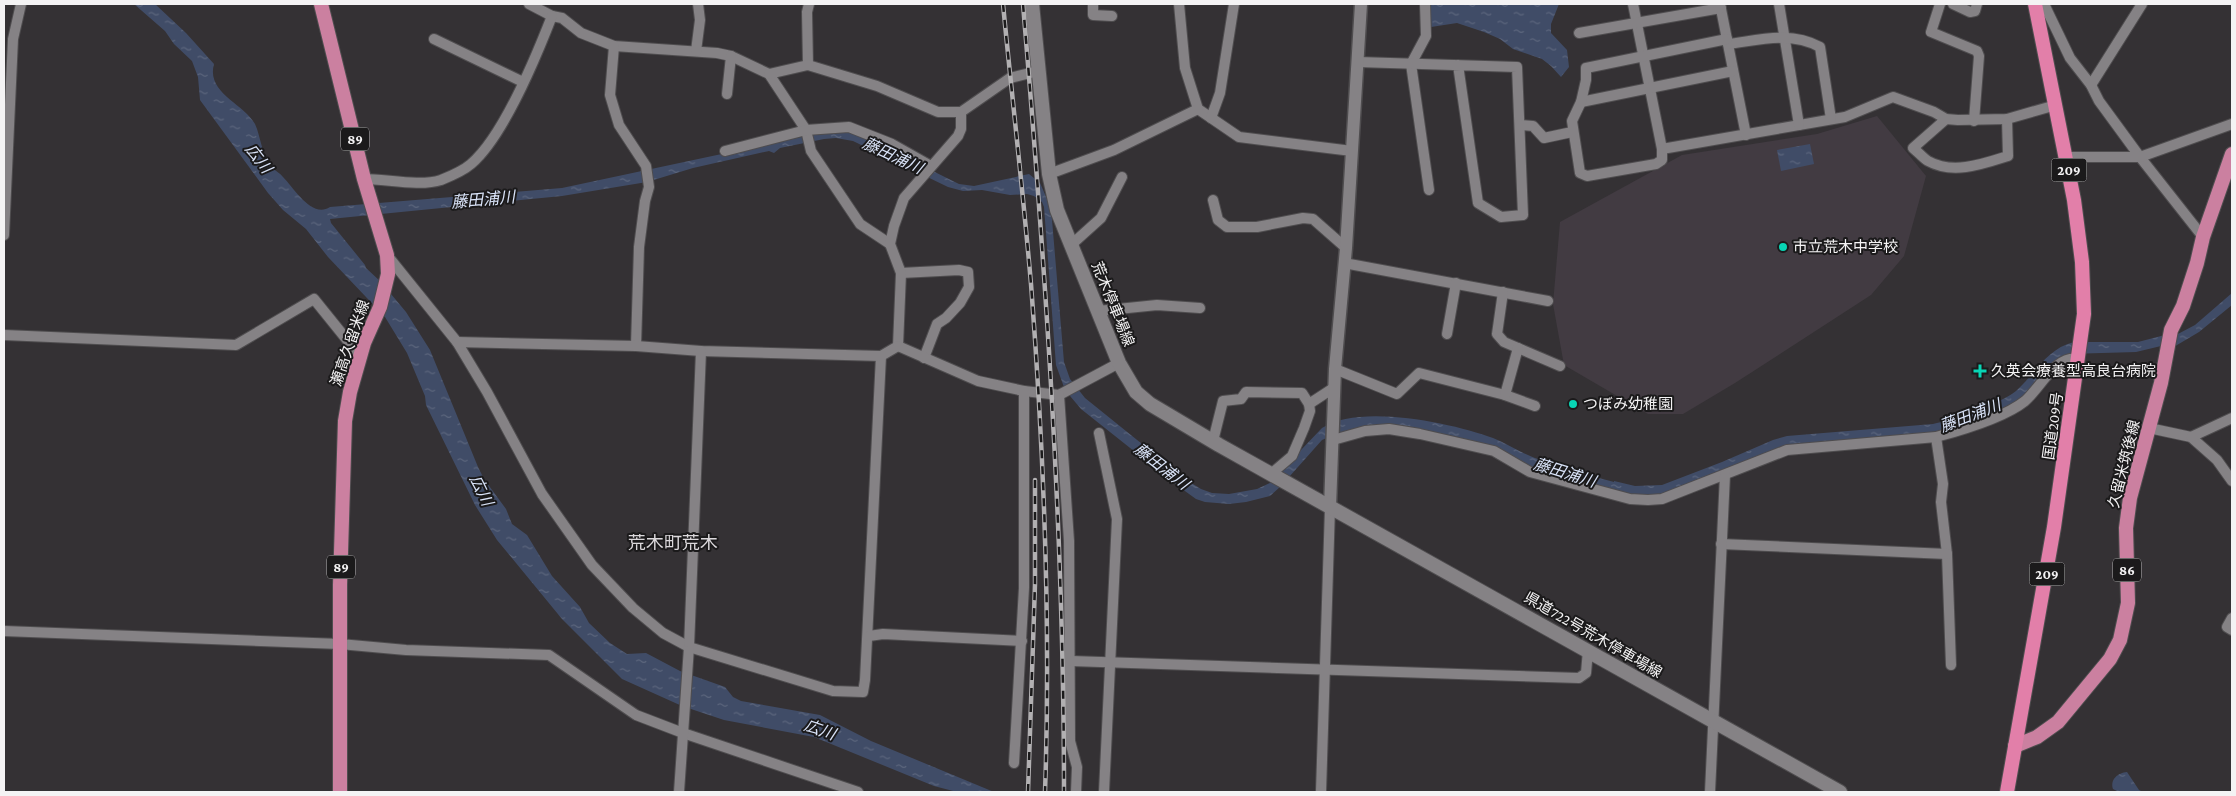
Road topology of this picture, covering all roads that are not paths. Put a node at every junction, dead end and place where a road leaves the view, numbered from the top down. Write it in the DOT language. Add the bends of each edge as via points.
graph roads {
  1 [pos="20,4"];
  2 [pos="321,4"];
  3 [pos="529,4"];
  4 [pos="698,4"];
  5 [pos="810,4"];
  6 [pos="1032,4"];
  7 [pos="1093,4"];
  8 [pos="1179,4"];
  9 [pos="1234,4"];
  10 [pos="1361,4"];
  11 [pos="1425,4"];
  12 [pos="1633,4"];
  13 [pos="1779,4"];
  14 [pos="1940,4"];
  15 [pos="1953,4"];
  16 [pos="1977,4"];
  17 [pos="2035,4"];
  18 [pos="2044,4"];
  19 [pos="2142,4"];
  20 [pos="1720,6"];
  21 [pos="1688,9"];
  22 [pos="552,16"];
  23 [pos="1112,16"];
  24 [pos="1637,24"];
  25 [pos="1580,33"];
  26 [pos="1784,36"];
  27 [pos="8,39"];
  28 [pos="434,39"];
  29 [pos="1728,42"];
  30 [pos="614,46"];
  31 [pos="696,51"];
  32 [pos="731,56"];
  33 [pos="1643,57"];
  34 [pos="1358,62"];
  35 [pos="1410,64"];
  36 [pos="808,65"];
  37 [pos="1458,65"];
  38 [pos="1038,71"];
  39 [pos="1734,71"];
  40 [pos="769,74"];
  41 [pos="523,82"];
  42 [pos="2091,85"];
  43 [pos="1649,88"];
  44 [pos="727,94"];
  45 [pos="1581,102"];
  46 [pos="2056,105"];
  47 [pos="1198,109"];
  48 [pos="961,112"];
  49 [pos="1211,118"];
  50 [pos="1831,119"];
  51 [pos="1946,119"];
  52 [pos="2006,119"];
  53 [pos="1974,120"];
  54 [pos="2232,124"];
  55 [pos="1520,125"];
  56 [pos="1799,125"];
  57 [pos="806,130"];
  58 [pos="1572,132"];
  59 [pos="1746,135"];
  60 [pos="1662,149"];
  61 [pos="725,151"];
  62 [pos="1352,151"];
  63 [pos="2066,157"];
  64 [pos="2140,157"];
  65 [pos="2231,165"];
  66 [pos="931,166"];
  67 [pos="1049,174"];
  68 [pos="1122,177"];
  69 [pos="364,179"];
  70 [pos="1429,190"];
  71 [pos="1213,200"];
  72 [pos="4,235"];
  73 [pos="2203,237"];
  74 [pos="890,244"];
  75 [pos="1071,245"];
  76 [pos="1346,248"];
  77 [pos="387,255"];
  78 [pos="1344,263"];
  79 [pos="901,273"];
  80 [pos="1456,283"];
  81 [pos="1503,292"];
  82 [pos="1548,301"];
  83 [pos="1200,308"];
  84 [pos="1098,311"];
  85 [pos="1447,334"];
  86 [pos="4,335"];
  87 [pos="458,342"];
  88 [pos="636,346"];
  89 [pos="898,346"];
  90 [pos="1518,348"];
  91 [pos="362,350"];
  92 [pos="701,351"];
  93 [pos="881,356"];
  94 [pos="2080,357"];
  95 [pos="924,358"];
  96 [pos="1119,363"];
  97 [pos="1560,366"];
  98 [pos="1334,369"];
  99 [pos="1335,387"];
  100 [pos="1024,391"];
  101 [pos="1506,395"];
  102 [pos="1059,396"];
  103 [pos="1309,404"];
  104 [pos="1535,406"];
  105 [pos="2232,418"];
  106 [pos="2149,428"];
  107 [pos="1098,433"];
  108 [pos="1936,437"];
  109 [pos="2191,437"];
  110 [pos="1333,440"];
  111 [pos="1213,441"];
  112 [pos="1272,473"];
  113 [pos="1725,475"];
  114 [pos="2232,481"];
  115 [pos="1330,506"];
  116 [pos="1721,544"];
  117 [pos="1947,554"];
  118 [pos="2232,618"];
  119 [pos="2232,630"];
  120 [pos="4,631"];
  121 [pos="869,636"];
  122 [pos="1022,641"];
  123 [pos="340,644"];
  124 [pos="1588,650"];
  125 [pos="688,652"];
  126 [pos="1071,661"];
  127 [pos="1110,663"];
  128 [pos="1951,665"];
  129 [pos="1324,671"];
  130 [pos="1713,722"];
  131 [pos="683,733"];
  132 [pos="2015,746"];
  133 [pos="1014,763"];
  134 [pos="340,792"];
  135 [pos="679,792"];
  136 [pos="858,792"];
  137 [pos="1076,792"];
  138 [pos="1104,792"];
  139 [pos="1321,792"];
  140 [pos="1710,792"];
  141 [pos="1840,792"];
  142 [pos="2007,792"];
  1 -- 27 [label="street"];
  2 -- 69 [label="main road, 瀬高久留米線 / 89"];
  3 -- 22 [label="street"];
  4 -- 31 [label="street" via="700,20"];
  5 -- 36 [label="street" via="807,12"];
  6 -- 38 [label="main road, 荒木停車場線"];
  7 -- 23 [label="street" via="1093,15"];
  8 -- 47 [label="street" via="1184,68"];
  9 -- 49 [label="street" via="1220,93"];
  10 -- 34 [label="street"];
  11 -- 35 [label="street" via="1426,36"];
  12 -- 24 [label="street"];
  13 -- 26 [label="street"];
  14 -- 53 [label="street" via="1931,32 1977,51 1979,56"];
  15 -- 16 [label="street" via="1970,12 1975,11"];
  17 -- 46 [label="highway, 国道209号 / 209"];
  18 -- 42 [label="street" via="2070,58"];
  19 -- 42 [label="street"];
  20 -- 21 [label="street"];
  20 -- 29 [label="street"];
  21 -- 24 [label="street"];
  22 -- 30 [label="street" via="562,18 581,33"];
  22 -- 41 [label="street"];
  24 -- 25 [label="street"];
  24 -- 33 [label="street"];
  26 -- 29 [label="street"];
  26 -- 50 [label="street" via="1809,41 1820,47"];
  26 -- 56 [label="street"];
  27 -- 72 [label="street"];
  28 -- 41 [label="street"];
  29 -- 33 [label="street"];
  29 -- 39 [label="street"];
  30 -- 31 [label="street"];
  30 -- 88 [label="street" via="610,96 619,125 646,166 649,187 639,247"];
  31 -- 32 [label="street"];
  32 -- 40 [label="street"];
  32 -- 44 [label="street"];
  33 -- 43 [label="street"];
  33 -- 45 [label="street" via="1586,68"];
  34 -- 35 [label="street"];
  34 -- 62 [label="street"];
  35 -- 37 [label="street"];
  35 -- 70 [label="street"];
  36 -- 40 [label="street"];
  36 -- 48 [label="street" via="877,86 938,112"];
  37 -- 55 [label="street" via="1517,67"];
  37 -- 55 [label="street" via="1478,204 1501,217 1524,215"];
  38 -- 48 [label="street" via="1004,81"];
  38 -- 67 [label="main road, 荒木停車場線"];
  39 -- 43 [label="street"];
  39 -- 59 [label="street"];
  40 -- 57 [label="street"];
  41 -- 69 [label="street" via="487,146 464,170 439,180"];
  42 -- 64 [label="street"];
  43 -- 45 [label="street"];
  43 -- 60 [label="street"];
  45 -- 58 [label="street" via="1572,121"];
  46 -- 52 [label="street"];
  46 -- 63 [label="highway, 国道209号 / 209"];
  47 -- 49 [label="street"];
  47 -- 67 [label="street" via="1114,150"];
  48 -- 66 [label="street" via="958,136"];
  49 -- 62 [label="street" via="1239,137"];
  50 -- 51 [label="street" via="1845,117 1893,97"];
  50 -- 56 [label="street"];
  51 -- 52 [label="street" via="1913,148 1927,161 1946,168 1978,166 2008,156"];
  51 -- 53 [label="street"];
  52 -- 53 [label="street"];
  54 -- 64 [label="street"];
  55 -- 58 [label="street" via="1533,126 1544,138"];
  56 -- 59 [label="street"];
  57 -- 61 [label="street"];
  57 -- 66 [label="street" via="849,127 892,144"];
  57 -- 74 [label="street" via="811,151 860,224"];
  58 -- 60 [label="street" via="1580,173 1587,176 1656,164 1662,160"];
  59 -- 60 [label="street"];
  62 -- 76 [label="street"];
  63 -- 64 [label="street"];
  63 -- 94 [label="highway, 国道209号 / 209" via="2082,262 2084,314"];
  64 -- 73 [label="street"];
  65 -- 73 [label="main road, 久留米筑後線 / 86"];
  66 -- 74 [label="street" via="904,198"];
  67 -- 75 [label="main road, 荒木停車場線" via="1057,210"];
  68 -- 75 [label="street" via="1100,218"];
  69 -- 77 [label="main road, 瀬高久留米線 / 89"];
  71 -- 76 [label="street" via="1218,220 1227,227 1257,227 1309,218"];
  73 -- 106 [label="main road, 久留米筑後線 / 86" via="2183,306 2165,351 2161,383"];
  74 -- 79 [label="street"];
  75 -- 84 [label="main road, 荒木停車場線"];
  76 -- 78 [label="street"];
  77 -- 87 [label="street"];
  77 -- 91 [label="main road, 瀬高久留米線 / 89" via="388,274 380,307"];
  78 -- 80 [label="street"];
  78 -- 98 [label="street"];
  79 -- 89 [label="street"];
  79 -- 95 [label="street" via="968,272 970,287 960,303 937,324"];
  80 -- 81 [label="street"];
  80 -- 85 [label="street"];
  81 -- 82 [label="street"];
  81 -- 90 [label="street" via="1497,334 1504,342"];
  83 -- 84 [label="street" via="1157,305"];
  84 -- 96 [label="main road, 荒木停車場線"];
  86 -- 91 [label="street" via="236,345 314,299"];
  87 -- 88 [label="street"];
  87 -- 125 [label="street" via="542,494 592,564 633,608"];
  88 -- 92 [label="street"];
  89 -- 93 [label="street"];
  89 -- 95 [label="street"];
  90 -- 97 [label="street"];
  90 -- 101 [label="street"];
  91 -- 123 [label="main road, 瀬高久留米線 / 89" via="345,421"];
  92 -- 93 [label="street"];
  92 -- 125 [label="street"];
  93 -- 121 [label="street"];
  94 -- 108 [label="street" via="2060,362 2024,402 2002,414"];
  94 -- 132 [label="highway, 国道209号 / 209" via="2051,546"];
  95 -- 100 [label="street" via="978,381"];
  96 -- 102 [label="street"];
  96 -- 111 [label="main road, 荒木停車場線" via="1136,392 1150,404"];
  98 -- 99 [label="street"];
  98 -- 101 [label="street" via="1397,394 1419,372"];
  99 -- 103 [label="street"];
  99 -- 110 [label="street"];
  100 -- 102 [label="street"];
  100 -- 122 [label="street"];
  101 -- 104 [label="street"];
  102 -- 126 [label="street"];
  103 -- 111 [label="street" via="1302,393 1246,392 1241,399 1223,401"];
  103 -- 112 [label="street" via="1310,410 1292,456"];
  105 -- 109 [label="street"];
  106 -- 109 [label="street"];
  106 -- 132 [label="main road, 久留米筑後線 / 86" via="2130,498 2126,528 2128,603 2120,640 2110,659 2058,722"];
  107 -- 127 [label="street" via="1117,519"];
  108 -- 113 [label="street" via="1798,448"];
  108 -- 117 [label="street" via="1943,484 1941,502"];
  109 -- 114 [label="street" via="2217,460"];
  110 -- 113 [label="street" via="1373,430 1420,434 1494,451 1530,472 1630,499 1662,499"];
  110 -- 115 [label="street"];
  111 -- 112 [label="main road, 荒木停車場線"];
  112 -- 115 [label="main road, 荒木停車場線"];
  113 -- 116 [label="street"];
  115 -- 124 [label="main road, 県道722号荒木停車場線"];
  115 -- 129 [label="street"];
  116 -- 117 [label="street"];
  116 -- 130 [label="street"];
  117 -- 128 [label="street"];
  118 -- 119 [label="street" via="2227,627"];
  120 -- 123 [label="street"];
  121 -- 122 [label="street"];
  121 -- 125 [label="street" via="862,692 833,691"];
  122 -- 133 [label="street"];
  123 -- 131 [label="street" via="549,656 636,715"];
  123 -- 134 [label="main road, 瀬高久留米線 / 89"];
  124 -- 129 [label="street" via="1586,673 1579,678"];
  124 -- 130 [label="main road, 県道722号荒木停車場線"];
  125 -- 131 [label="street"];
  126 -- 127 [label="street"];
  126 -- 137 [label="street" via="1070,741 1077,767"];
  127 -- 129 [label="street"];
  127 -- 138 [label="street"];
  129 -- 139 [label="street"];
  130 -- 140 [label="street"];
  130 -- 141 [label="main road, 県道722号荒木停車場線"];
  131 -- 135 [label="street"];
  131 -- 136 [label="street"];
  132 -- 142 [label="highway, 国道209号 / 209"];
}
